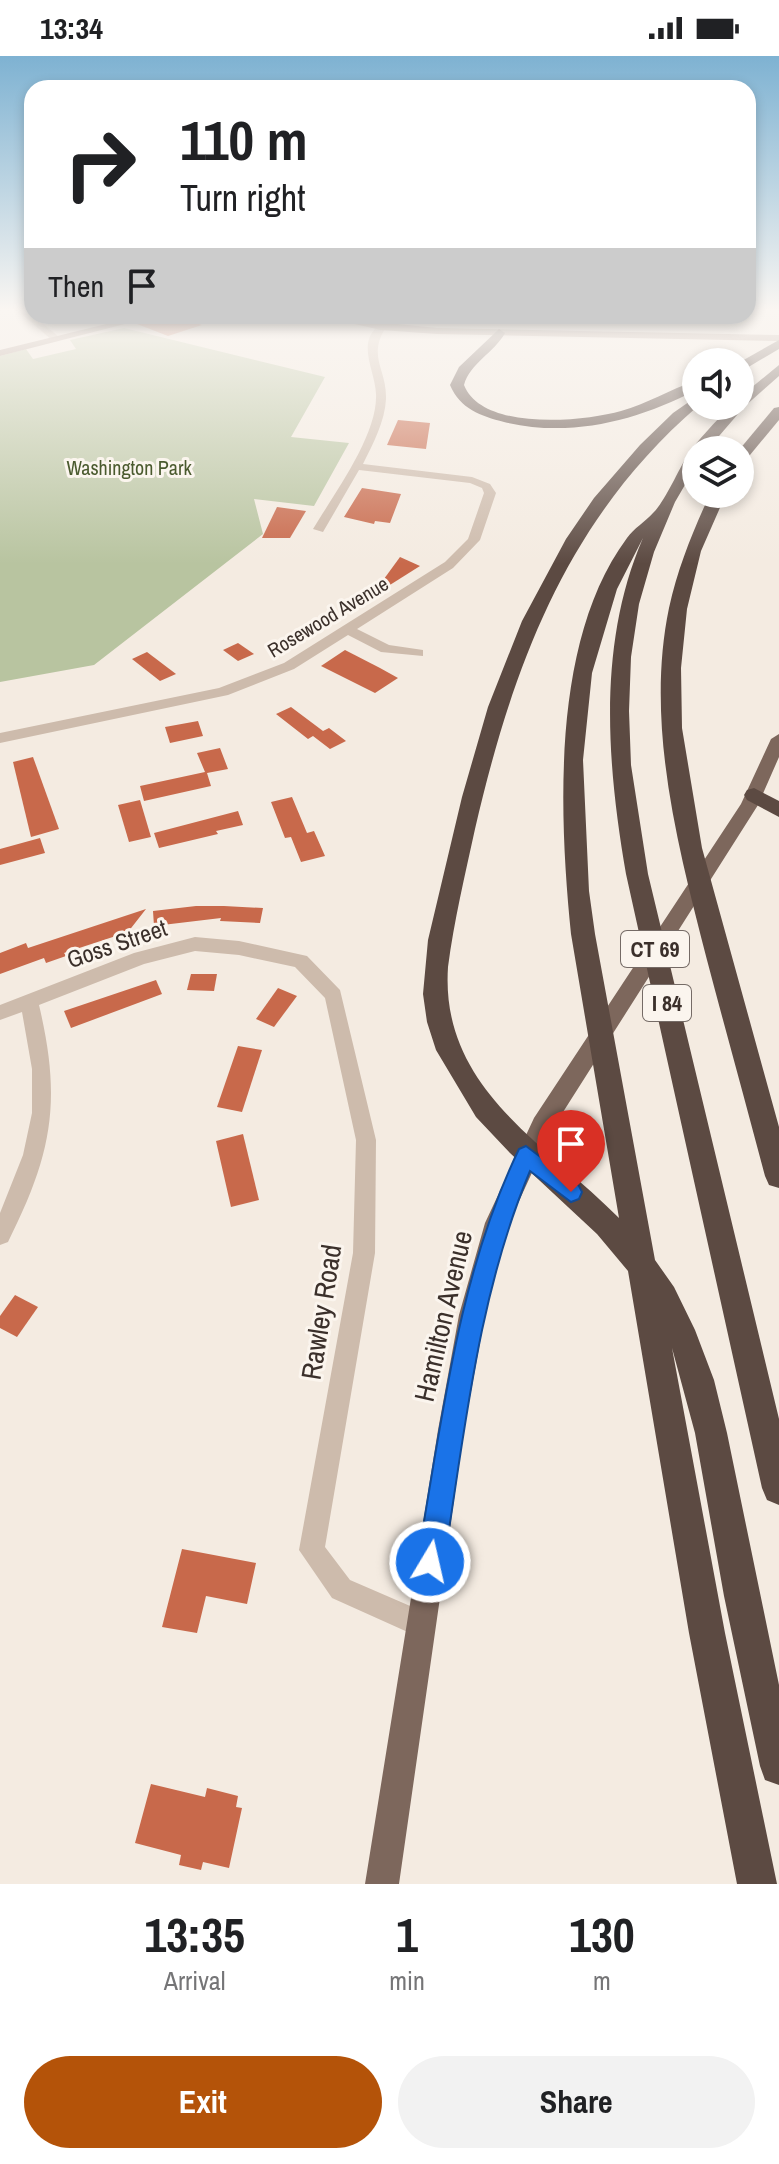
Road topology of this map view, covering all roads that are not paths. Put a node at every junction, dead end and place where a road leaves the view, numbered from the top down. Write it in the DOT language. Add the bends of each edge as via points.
graph roads {
  1 [pos="381,393"];
  2 [pos="461,393"];
  3 [pos="679,393"];
  4 [pos="779,411"];
  5 [pos="682,414"];
  6 [pos="726,420"];
  7 [pos="712,436"];
  8 [pos="754,441"];
  9 [pos="355,466"];
  10 [pos="682,479"];
  11 [pos="711,508"];
  12 [pos="660,516"];
  13 [pos="319,529"];
  14 [pos="349,630"];
  15 [pos="418,653"];
  16 [pos="0,738"];
  17 [pos="779,739"];
  18 [pos="754,795"];
  19 [pos="779,810"];
  20 [pos="301,961"];
  21 [pos="29,1002"];
  22 [pos="0,1013"];
  23 [pos="526,1155"];
  24 [pos="779,1176"];
  25 [pos="0,1235"];
  26 [pos="779,1488"];
  27 [pos="421,1625"];
  28 [pos="779,1766"];
  29 [pos="382,1884"];
  30 [pos="757,1884"];
  1 -- 9 [label="street"];
  2 -- 3 [label="highway" via="472,405 504,418 554,423 607,418"];
  4 -- 8 [label="highway"];
  5 -- 23 [label="highway" via="629,465 594,509 532,618 473,792 438,955 436,1009 449,1051 496,1123"];
  6 -- 7 [label="highway, I 84"];
  9 -- 13 [label="street"];
  9 -- 14 [label="street, Rosewood Avenue" via="472,480 490,493 474,540 462,554"];
  10 -- 12 [label="highway, I 84"];
  11 -- 24 [label="highway, I 84" via="695,543 678,610 671,689 674,752 692,860"];
  12 -- 26 [label="highway, I 84" via="637,574 625,625 619,708 624,792 637,874"];
  12 -- 30 [label="highway" via="632,539 587,651 573,775 576,868 583,934 687,1521"];
  14 -- 15 [label="street" via="386,649"];
  14 -- 16 [label="street, Rosewood Avenue" via="279,672 223,692"];
  17 -- 18 [label="main road, Hamilton Avenue / CT 69"];
  18 -- 19 [label="highway"];
  18 -- 23 [label="main road, Hamilton Avenue / CT 69"];
  20 -- 21 [label="street, Goss Street" via="195,944 140,958"];
  20 -- 27 [label="street, Rawley Road" via="334,995 366,1140 364,1253 312,1550 341,1589"];
  21 -- 22 [label="street, Goss Street"];
  21 -- 25 [label="street" via="42,1069 42,1121 23,1192"];
  23 -- 27 [label="main road, Hamilton Avenue / CT 69" via="497,1223 472,1315"];
  23 -- 28 [label="highway" via="593,1211 631,1252 668,1306 694,1365"];
  27 -- 29 [label="main road, Hamilton Avenue / CT 69"];
}
